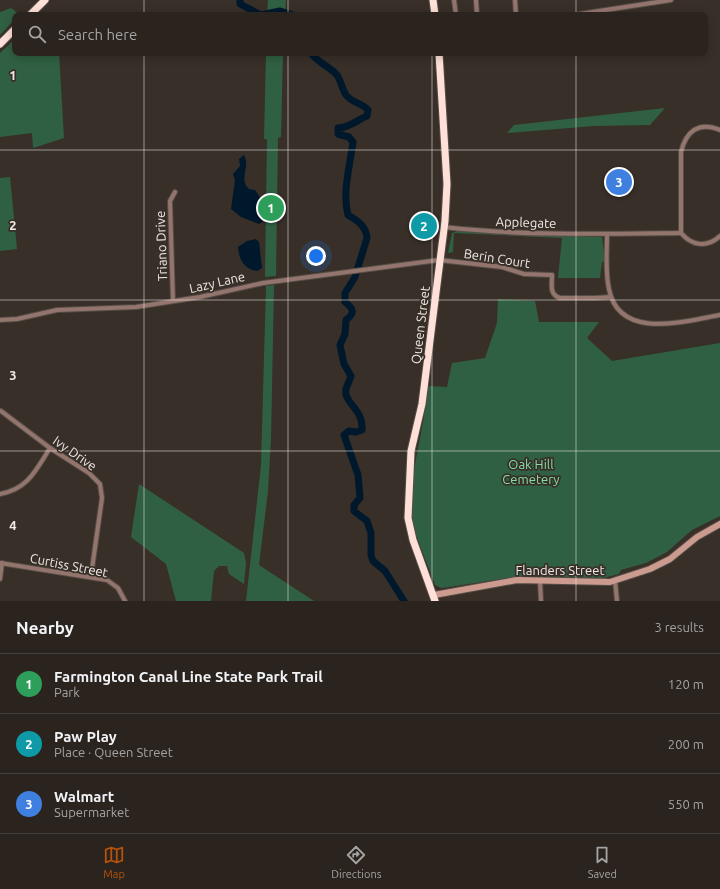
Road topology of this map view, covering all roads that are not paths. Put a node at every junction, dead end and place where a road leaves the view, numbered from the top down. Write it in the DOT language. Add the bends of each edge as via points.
graph roads {
  1 [pos="45,0"];
  2 [pos="433,0"];
  3 [pos="454,0"];
  4 [pos="476,0"];
  5 [pos="515,0"];
  6 [pos="672,0"];
  7 [pos="33,12"];
  8 [pos="435,12"];
  9 [pos="456,12"];
  10 [pos="477,12"];
  11 [pos="516,12"];
  12 [pos="593,12"];
  13 [pos="12,32"];
  14 [pos="0,44"];
  15 [pos="439,56"];
  16 [pos="720,130"];
  17 [pos="175,192"];
  18 [pos="444,227"];
  19 [pos="680,233"];
  20 [pos="607,234"];
  21 [pos="720,236"];
  22 [pos="439,260"];
  23 [pos="611,296"];
  24 [pos="173,301"];
  25 [pos="720,315"];
  26 [pos="0,320"];
  27 [pos="1,411"];
  28 [pos="50,448"];
  29 [pos="0,494"];
  30 [pos="720,524"];
  31 [pos="1,563"];
  32 [pos="90,576"];
  33 [pos="0,579"];
  34 [pos="540,579"];
  35 [pos="615,580"];
  36 [pos="434,598"];
  37 [pos="125,601"];
  38 [pos="541,601"];
  39 [pos="617,601"];
  1 -- 7 [label="highway"];
  2 -- 8 [label="highway"];
  3 -- 9 [label="street"];
  4 -- 10 [label="street"];
  5 -- 11 [label="street"];
  6 -- 12 [label="street"];
  13 -- 14 [label="highway"];
  15 -- 18 [label="highway, Queen Street" via="447,184"];
  16 -- 19 [label="street" via="707,126 698,128 690,132 682,145"];
  17 -- 24 [label="street, Triano Drive" via="170,201"];
  18 -- 20 [label="street, Applegate"];
  18 -- 22 [label="highway, Queen Street"];
  19 -- 20 [label="street, Applegate"];
  19 -- 21 [label="street" via="687,241 703,244"];
  20 -- 23 [label="street" via="608,282"];
  22 -- 23 [label="street, Berin Court" via="502,266 524,274 552,275 552,290 556,297"];
  22 -- 24 [label="street, Lazy Lane" via="263,283"];
  22 -- 36 [label="highway, Queen Street" via="422,404 411,450 408,518 413,540"];
  23 -- 25 [label="street" via="626,315 646,324 665,324"];
  24 -- 26 [label="street, Lazy Lane" via="136,307 57,310"];
  27 -- 28 [label="street, Ivy Drive"];
  28 -- 29 [label="street" via="22,486"];
  28 -- 32 [label="street, Ivy Drive" via="89,473 100,484 102,498"];
  30 -- 35 [label="street, Flanders Street" via="696,538 670,559 650,569"];
  31 -- 32 [label="street, Curtiss Street"];
  31 -- 33 [label="street"];
  32 -- 37 [label="street, Curtiss Street" via="112,583"];
  34 -- 35 [label="street, Flanders Street" via="610,582"];
  34 -- 36 [label="street, Flanders Street" via="517,580"];
  34 -- 38 [label="street"];
  35 -- 39 [label="street"];
}
